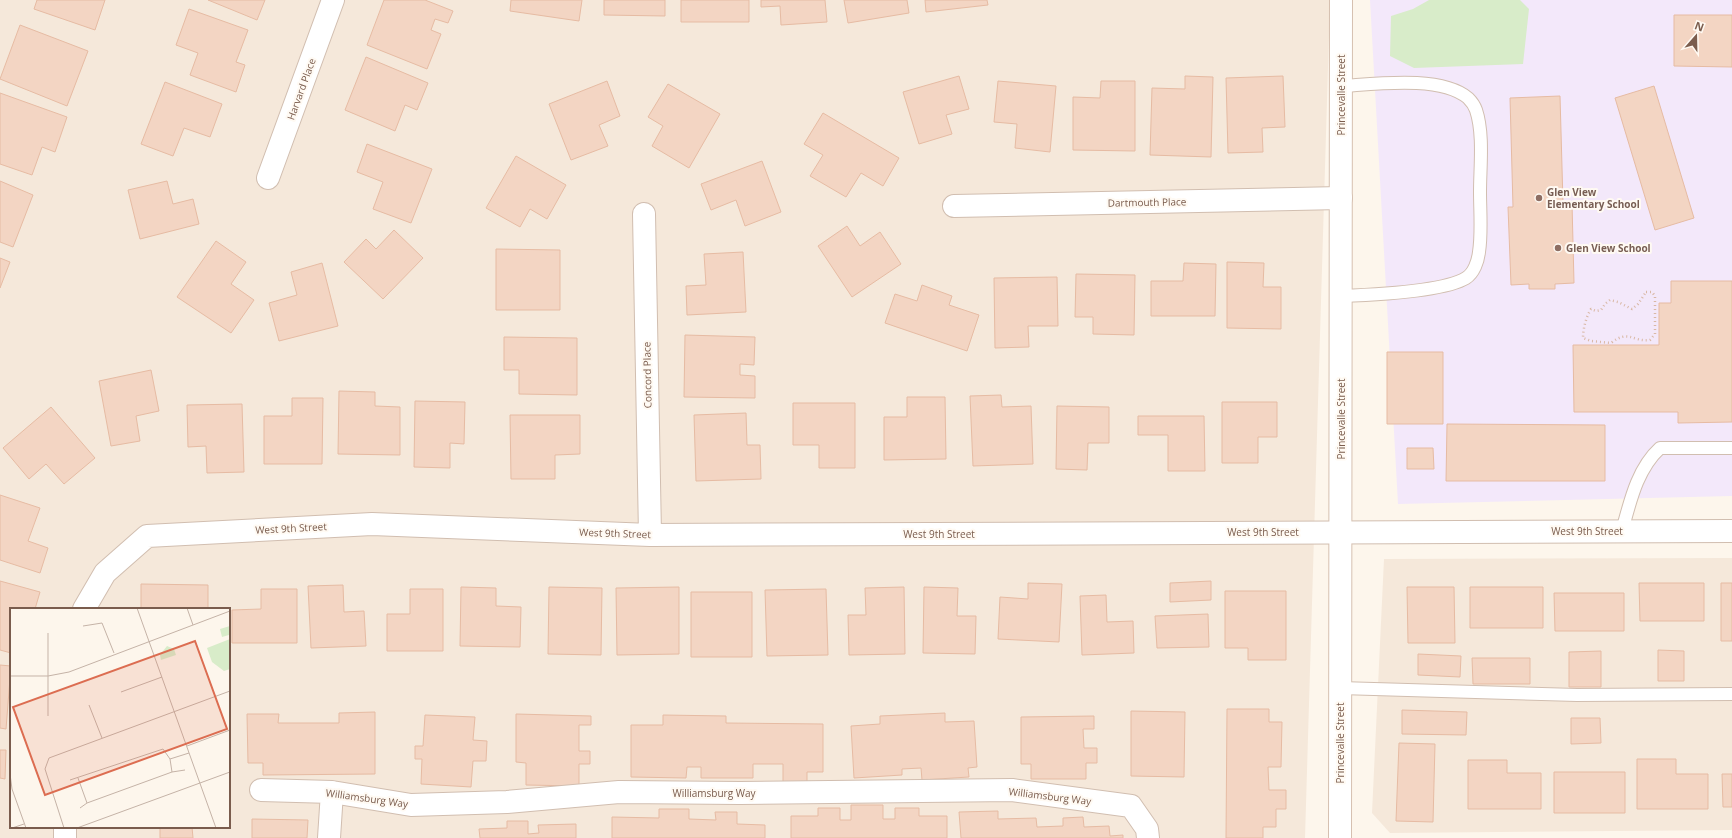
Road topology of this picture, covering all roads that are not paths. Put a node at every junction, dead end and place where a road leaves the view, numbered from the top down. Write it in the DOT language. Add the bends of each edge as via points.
graph roads {
  1 [pos="333,0"];
  2 [pos="1341,0"];
  3 [pos="1341,86"];
  4 [pos="268,178"];
  5 [pos="1341,198"];
  6 [pos="954,206"];
  7 [pos="644,214"];
  8 [pos="1341,296"];
  9 [pos="1732,448"];
  10 [pos="1622,531"];
  11 [pos="1732,531"];
  12 [pos="1340,532"];
  13 [pos="650,535"];
  14 [pos="85,608"];
  15 [pos="1340,688"];
  16 [pos="1732,694"];
  17 [pos="261,790"];
  18 [pos="332,792"];
  19 [pos="329,838"];
  20 [pos="1148,838"];
  21 [pos="1340,838"];
  1 -- 4 [label="street, Harvard Place"];
  2 -- 3 [label="street, Princevalle Street"];
  3 -- 5 [label="street, Princevalle Street"];
  3 -- 8 [label="lane" via="1404,82 1427,84 1453,89 1468,98 1476,109 1480,126 1480,252 1476,266 1468,278 1455,284"];
  5 -- 6 [label="street, Dartmouth Place"];
  5 -- 8 [label="street, Princevalle Street"];
  7 -- 13 [label="street, Concord Place"];
  8 -- 12 [label="street, Princevalle Street"];
  9 -- 10 [label="lane" via="1660,448 1650,457 1640,474"];
  10 -- 11 [label="street, West 9th Street"];
  10 -- 12 [label="street, West 9th Street"];
  12 -- 13 [label="street, West 9th Street"];
  12 -- 15 [label="street, Princevalle Street"];
  13 -- 14 [label="street, West 9th Street" via="372,524 147,536 105,573"];
  15 -- 16 [label="lane" via="1577,695"];
  15 -- 21 [label="street, Princevalle Street"];
  17 -- 18 [label="street, Williamsburg Way"];
  18 -- 19 [label="street"];
  18 -- 20 [label="street, Williamsburg Way" via="410,805 507,802 619,792 1012,790 1131,806 1147,829"];
}
